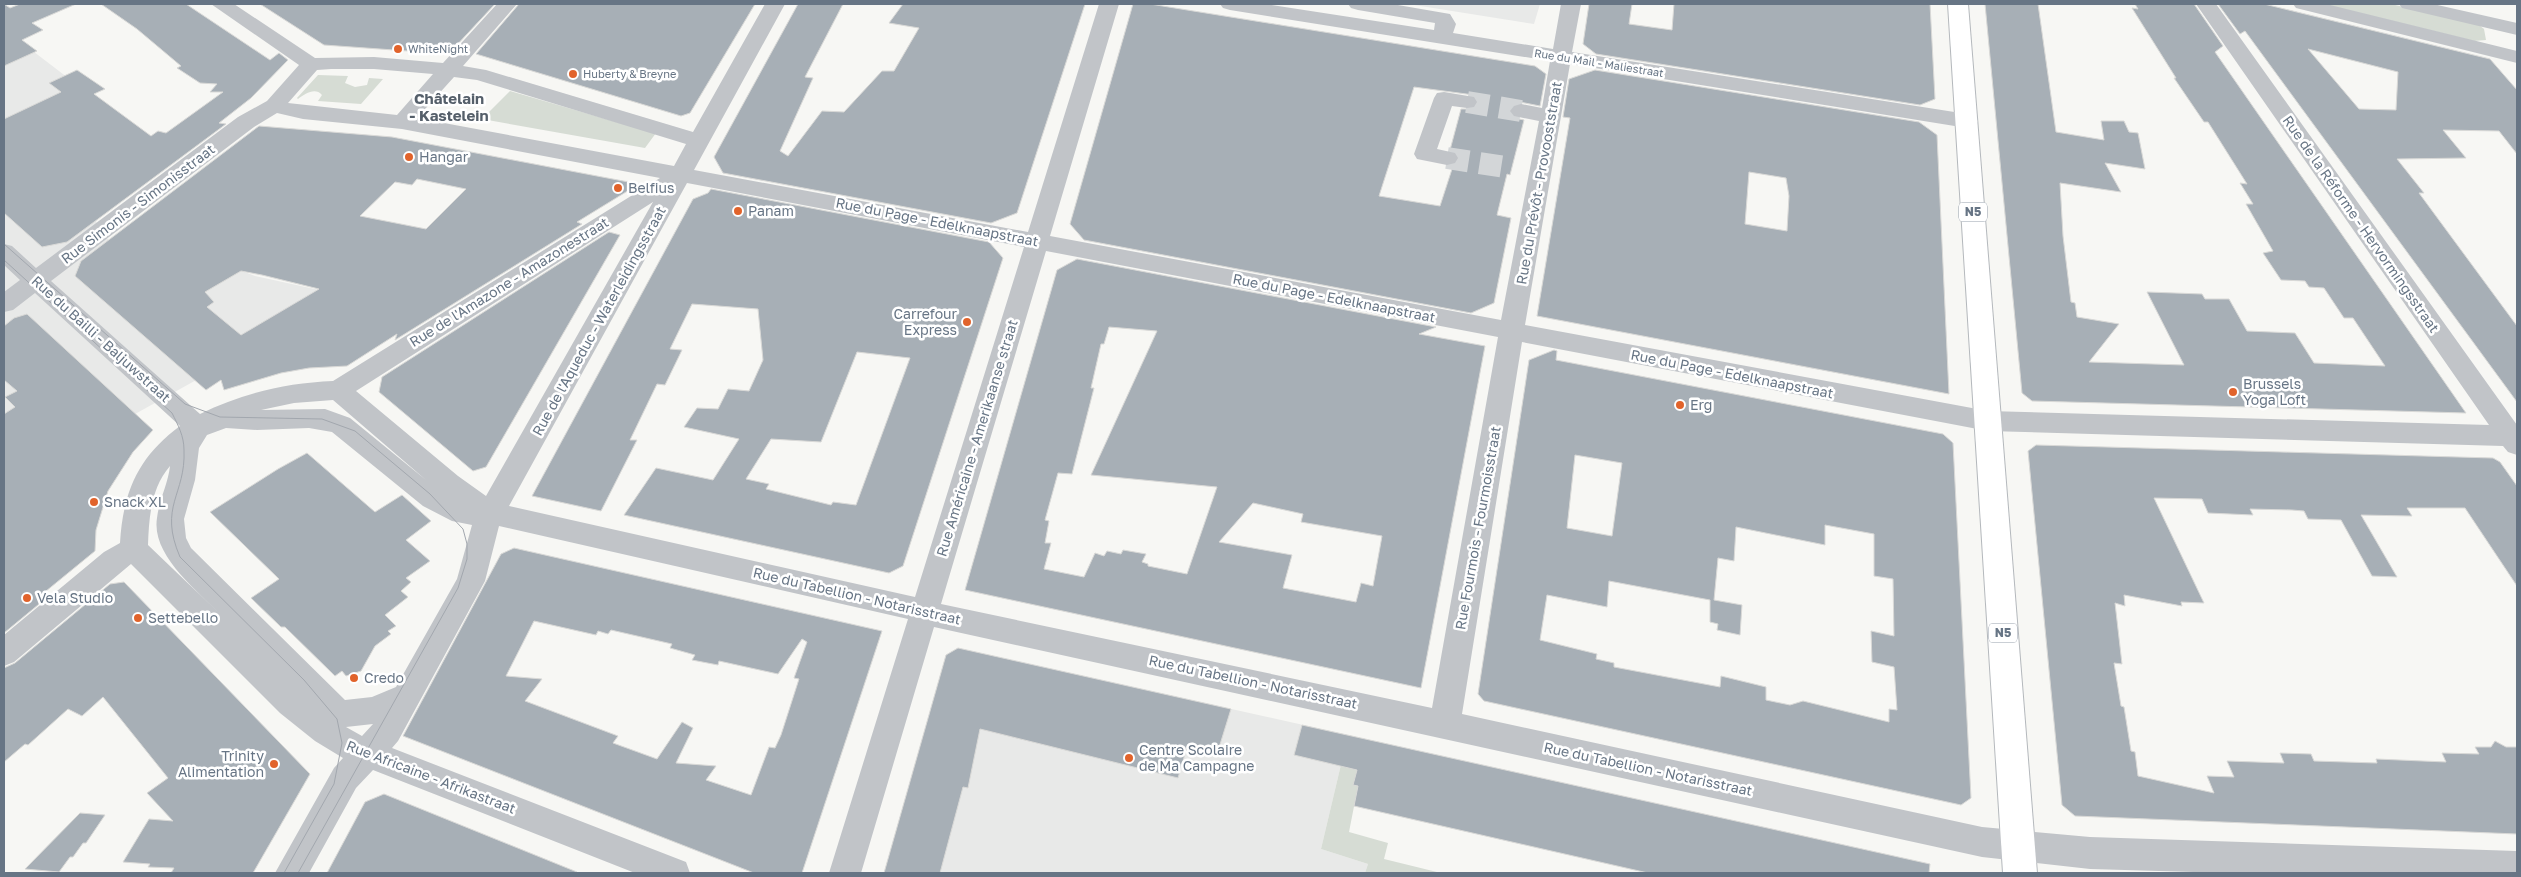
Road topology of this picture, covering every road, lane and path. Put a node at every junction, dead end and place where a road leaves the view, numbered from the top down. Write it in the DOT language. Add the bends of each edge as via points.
graph roads {
  1 [pos="221,4"];
  2 [pos="507,4"];
  3 [pos="775,4"];
  4 [pos="1109,4"];
  5 [pos="1230,4"];
  6 [pos="1358,4"];
  7 [pos="1571,4"];
  8 [pos="1958,4"];
  9 [pos="2206,4"];
  10 [pos="2303,4"];
  11 [pos="2409,4"];
  12 [pos="2517,29"];
  13 [pos="1442,38"];
  14 [pos="1562,57"];
  15 [pos="2517,57"];
  16 [pos="311,64"];
  17 [pos="449,70"];
  18 [pos="1468,102"];
  19 [pos="274,106"];
  20 [pos="1521,112"];
  21 [pos="1550,116"];
  22 [pos="1967,121"];
  23 [pos="402,122"];
  24 [pos="700,140"];
  25 [pos="1447,158"];
  26 [pos="681,175"];
  27 [pos="1036,241"];
  28 [pos="4,252"];
  29 [pos="36,280"];
  30 [pos="4,304"];
  31 [pos="1512,332"];
  32 [pos="338,390"];
  33 [pos="1988,421"];
  34 [pos="198,427"];
  35 [pos="2515,439"];
  36 [pos="489,513"];
  37 [pos="134,548"];
  38 [pos="923,612"];
  39 [pos="4,653"];
  40 [pos="407,696"];
  41 [pos="1445,724"];
  42 [pos="364,754"];
  43 [pos="2019,859"];
  44 [pos="2517,867"];
  45 [pos="291,873"];
  46 [pos="674,873"];
  47 [pos="846,873"];
  1 -- 16 [label="street"];
  2 -- 17 [label="street"];
  3 -- 24 [label="street, Rue de l'Aqueduc - Waterleidingsstraat"];
  4 -- 27 [label="street, Rue Américaine - Amerikaanse straat"];
  5 -- 13 [label="street, Rue du Mail - Maliestraat"];
  6 -- 13 [label="street" via="1443,18 1446,24"];
  7 -- 14 [label="street, Rue du Prévôt - Provooststraat"];
  8 -- 22 [label="main road, N5"];
  9 -- 35 [label="street, Rue de la Réforme - Hervormingsstraat"];
  10 -- 15 [label="street"];
  11 -- 12 [label="street"];
  13 -- 14 [label="street, Rue du Mail - Maliestraat"];
  14 -- 21 [label="street, Rue du Prévôt - Provooststraat"];
  14 -- 22 [label="street, Rue du Mail - Maliestraat"];
  16 -- 17 [label="street" via="334,62"];
  16 -- 19 [label="street, Rue Simonis - Simonisstraat"];
  17 -- 23 [label="street"];
  17 -- 24 [label="street" via="479,74"];
  18 -- 25 [label="street" via="1444,98 1425,154"];
  19 -- 23 [label="street, Rue du Page - Edelknaapstraat"];
  19 -- 29 [label="street, Rue Simonis - Simonisstraat" via="246,122"];
  20 -- 21 [label="street"];
  21 -- 31 [label="street, Rue du Prévôt - Provooststraat"];
  22 -- 33 [label="main road, N5"];
  23 -- 26 [label="street, Rue du Page - Edelknaapstraat"];
  24 -- 26 [label="street, Rue de l'Aqueduc - Waterleidingsstraat"];
  26 -- 27 [label="street, Rue du Page - Edelknaapstraat"];
  26 -- 32 [label="street, Rue de l'Amazone - Amazonestraat"];
  26 -- 36 [label="street, Rue de l'Aqueduc - Waterleidingsstraat"];
  27 -- 31 [label="street, Rue du Page - Edelknaapstraat"];
  27 -- 38 [label="street, Rue Américaine - Amerikaanse straat"];
  28 -- 29 [label="street, Rue du Bailli - Baljuwstraat"];
  29 -- 30 [label="street, Rue Simonis - Simonisstraat"];
  29 -- 34 [label="street, Rue du Bailli - Baljuwstraat"];
  31 -- 33 [label="street, Rue du Page - Edelknaapstraat"];
  31 -- 41 [label="street, Rue Fourmois - Fourmoisstraat"];
  32 -- 34 [label="street" via="290,394 250,402"];
  32 -- 36 [label="street, Rue du Tabellion - Notarisstraat" via="448,483"];
  33 -- 35 [label="street, Rue du Page - Edelknaapstraat"];
  33 -- 43 [label="main road, N5"];
  34 -- 36 [label="street, Rue du Tabellion - Notarisstraat" via="225,418 309,418 333,422 353,433 443,505 475,516"];
  34 -- 37 [label="street" via="162,457 145,482 135,514"];
  34 -- 40 [label="street" via="186,447 170,530 174,543 188,563 336,712 354,715 381,708"];
  36 -- 38 [label="street, Rue du Tabellion - Notarisstraat"];
  36 -- 40 [label="street, Rue de l'Aqueduc - Waterleidingsstraat" via="471,581"];
  37 -- 39 [label="street" via="114,560"];
  37 -- 42 [label="street, Rue Africaine - Afrikastraat" via="288,702 318,728"];
  38 -- 41 [label="street, Rue du Tabellion - Notarisstraat"];
  38 -- 47 [label="street, Rue Américaine - Amerikaanse straat"];
  40 -- 42 [label="street, Rue de l'Aqueduc - Waterleidingsstraat" via="387,731"];
  41 -- 43 [label="street, Rue du Tabellion - Notarisstraat" via="1982,842"];
  42 -- 45 [label="street, Rue de l'Aqueduc - Waterleidingsstraat" via="345,778"];
  42 -- 46 [label="street, Rue Africaine - Afrikastraat"];
  43 -- 44 [label="street, Rue du Tabellion - Notarisstraat" via="2090,854"];
}
